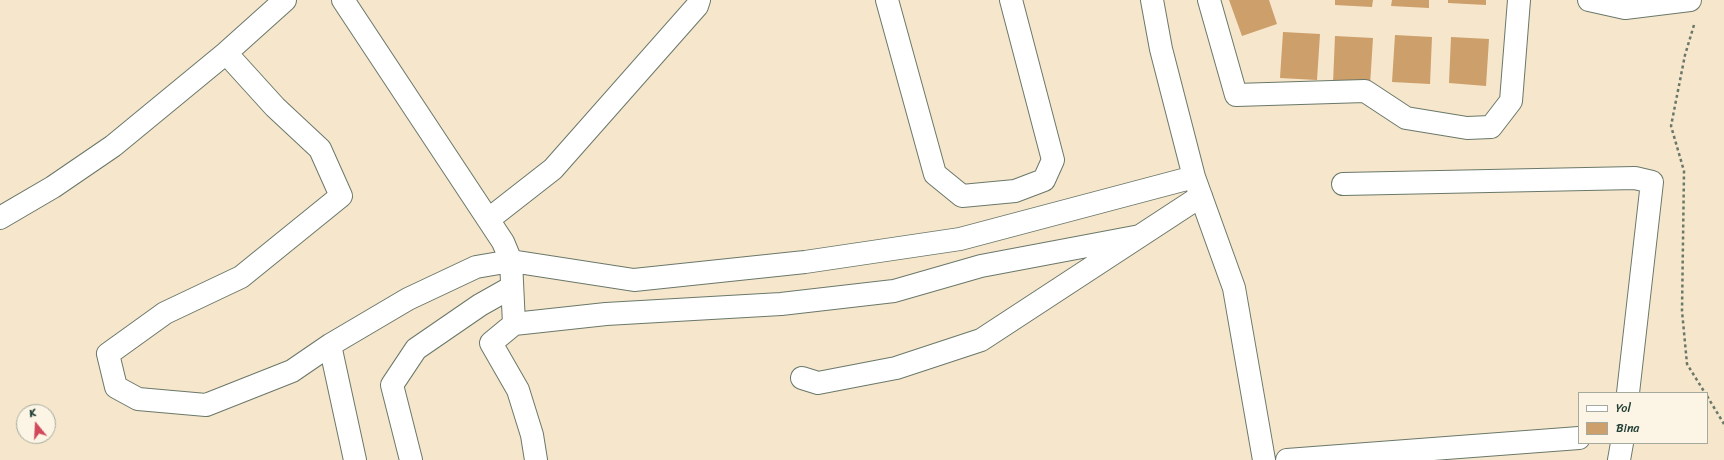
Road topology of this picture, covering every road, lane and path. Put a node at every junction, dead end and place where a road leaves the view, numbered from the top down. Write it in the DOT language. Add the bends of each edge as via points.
graph roads {
  1 [pos="285,0"];
  2 [pos="343,0"];
  3 [pos="699,0"];
  4 [pos="887,0"];
  5 [pos="1011,0"];
  6 [pos="1152,0"];
  7 [pos="1209,0"];
  8 [pos="1519,0"];
  9 [pos="1589,0"];
  10 [pos="1690,0"];
  11 [pos="1696,21"];
  12 [pos="226,53"];
  13 [pos="1343,184"];
  14 [pos="1197,186"];
  15 [pos="0,218"];
  16 [pos="488,219"];
  17 [pos="1140,236"];
  18 [pos="512,261"];
  19 [pos="512,286"];
  20 [pos="514,324"];
  21 [pos="330,345"];
  22 [pos="802,378"];
  23 [pos="1628,392"];
  24 [pos="1704,392"];
  25 [pos="1708,398"];
  26 [pos="1724,424"];
  27 [pos="1578,438"];
  28 [pos="1622,444"];
  29 [pos="355,460"];
  30 [pos="411,460"];
  31 [pos="536,460"];
  32 [pos="1264,460"];
  33 [pos="1287,460"];
  34 [pos="1619,460"];
  1 -- 12 [label="street"];
  2 -- 16 [label="street"];
  3 -- 16 [label="street" via="697,6 553,169"];
  4 -- 5 [label="street" via="935,174 962,196 1015,191 1044,180 1053,160"];
  6 -- 14 [label="street" via="1161,49"];
  7 -- 8 [label="street" via="1236,95 1365,91 1406,118 1467,128 1491,127 1511,101"];
  9 -- 10 [label="street" via="1625,8"];
  11 -- 24 [label="path" via="1685,55 1671,126 1684,171 1682,311 1687,364"];
  12 -- 15 [label="street" via="113,146 53,187"];
  12 -- 21 [label="street" via="275,107 320,149 341,196 241,278 165,313 108,354 116,388 138,399 206,405 292,371"];
  13 -- 23 [label="street" via="1635,178 1652,182"];
  14 -- 17 [label="street"];
  14 -- 18 [label="street" via="960,239 805,262 634,280"];
  14 -- 32 [label="street" via="1234,288"];
  16 -- 18 [label="street"];
  17 -- 20 [label="street" via="981,266 894,291 781,304 606,314"];
  17 -- 22 [label="street" via="981,340 896,368 818,383"];
  18 -- 19 [label="street"];
  18 -- 21 [label="street" via="476,267 415,296"];
  19 -- 20 [label="street"];
  19 -- 30 [label="street" via="416,349 392,385"];
  20 -- 31 [label="street" via="491,343 518,390 532,435"];
  21 -- 29 [label="street"];
  25 -- 26 [label="path"];
  27 -- 33 [label="street"];
  28 -- 34 [label="street"];
}
